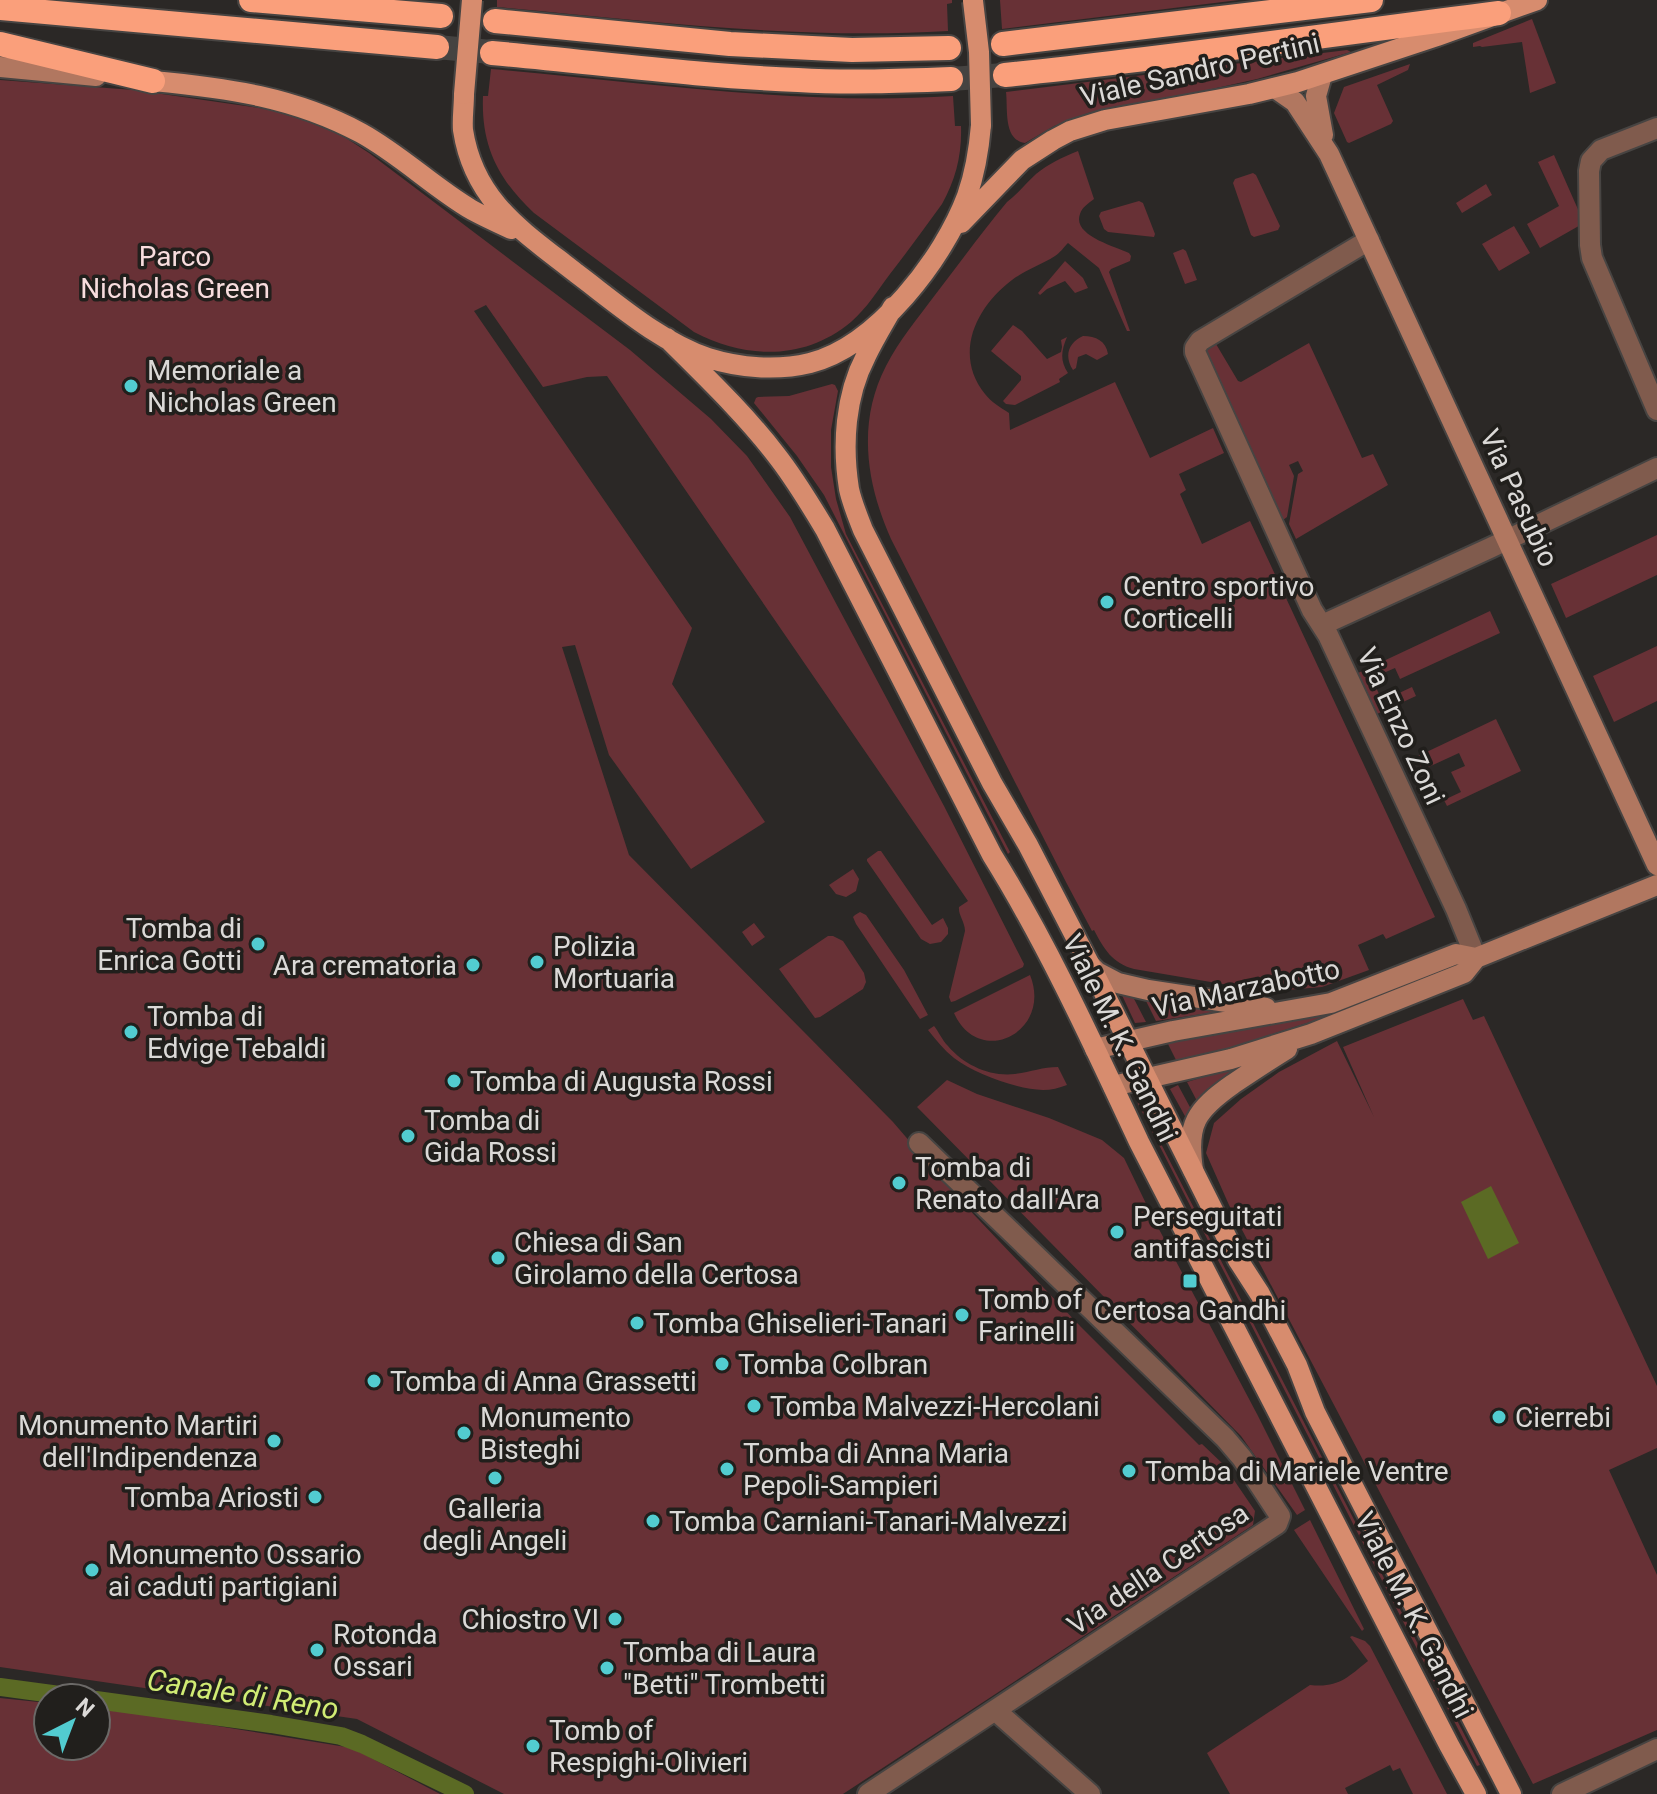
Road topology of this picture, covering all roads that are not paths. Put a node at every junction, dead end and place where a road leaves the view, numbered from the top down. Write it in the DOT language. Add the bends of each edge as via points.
graph roads {
  1 [pos="251,0"];
  2 [pos="472,0"];
  3 [pos="1371,0"];
  4 [pos="1537,0"];
  5 [pos="973,1"];
  6 [pos="0,8"];
  7 [pos="1499,13"];
  8 [pos="441,16"];
  9 [pos="495,21"];
  10 [pos="0,44"];
  11 [pos="1003,44"];
  12 [pos="437,47"];
  13 [pos="949,48"];
  14 [pos="492,53"];
  15 [pos="0,67"];
  16 [pos="1005,75"];
  17 [pos="1322,75"];
  18 [pos="951,79"];
  19 [pos="153,81"];
  20 [pos="1275,88"];
  21 [pos="1657,128"];
  22 [pos="1329,154"];
  23 [pos="947,237"];
  24 [pos="533,239"];
  25 [pos="1369,240"];
  26 [pos="893,307"];
  27 [pos="667,338"];
  28 [pos="1657,410"];
  29 [pos="1657,468"];
  30 [pos="1507,539"];
  31 [pos="1322,625"];
  32 [pos="1657,865"];
  33 [pos="1657,885"];
  34 [pos="1476,958"];
  35 [pos="1090,965"];
  36 [pos="1286,1011"];
  37 [pos="1311,1034"];
  38 [pos="1113,1045"];
  39 [pos="1130,1082"];
  40 [pos="919,1143"];
  41 [pos="1194,1173"];
  42 [pos="996,1711"];
  43 [pos="1657,1749"];
  44 [pos="868,1794"];
  45 [pos="1090,1794"];
  46 [pos="1476,1794"];
  47 [pos="1511,1794"];
  48 [pos="1562,1794"];
  1 -- 8 [label="highway"];
  2 -- 24 [label="main road, bridge" via="464,94 467,149 490,197"];
  3 -- 11 [label="highway, Viale Sandro Pertini"];
  4 -- 7 [label="main road, Viale Sandro Pertini"];
  5 -- 23 [label="main road, bridge" via="981,125 972,180"];
  6 -- 12 [label="highway"];
  7 -- 16 [label="highway, Viale Sandro Pertini"];
  7 -- 17 [label="main road, Viale Sandro Pertini"];
  9 -- 13 [label="highway" via="745,45"];
  10 -- 19 [label="highway"];
  14 -- 18 [label="highway" via="797,80"];
  15 -- 19 [label="street"];
  17 -- 20 [label="main road, Viale Sandro Pertini"];
  17 -- 22 [label="street, Via Pasubio" via="1316,101"];
  19 -- 24 [label="main road" via="254,93 303,107 362,133 472,210"];
  20 -- 22 [label="street, Via Pasubio" via="1295,102"];
  20 -- 23 [label="main road, Viale Sandro Pertini" via="1070,131 1022,160"];
  21 -- 28 [label="street" via="1596,154 1589,171 1592,258"];
  22 -- 25 [label="street, Via Pasubio"];
  23 -- 26 [label="main road"];
  24 -- 27 [label="main road"];
  25 -- 30 [label="street, Via Pasubio"];
  25 -- 31 [label="street, Via Enzo Zoni" via="1195,348"];
  26 -- 27 [label="main road" via="848,346 797,366 724,362"];
  26 -- 35 [label="main road, Viale M. K. Gandhi" via="864,358 850,402 845,456 850,492 872,550"];
  27 -- 38 [label="main road, Viale M. K. Gandhi" via="776,454 809,503 992,855"];
  29 -- 30 [label="street"];
  30 -- 31 [label="street"];
  30 -- 32 [label="street, Via Pasubio"];
  31 -- 34 [label="street, Via Enzo Zoni"];
  33 -- 34 [label="street, Via Marzabotto"];
  34 -- 36 [label="street, Via Marzabotto" via="1456,954 1344,999"];
  34 -- 37 [label="street, Via Marzabotto" via="1464,973"];
  35 -- 36 [label="street" via="1132,987"];
  35 -- 38 [label="main road, Viale M. K. Gandhi"];
  36 -- 38 [label="street, Via Marzabotto"];
  37 -- 39 [label="street, Via Marzabotto"];
  37 -- 41 [label="street" via="1202,1110 1191,1138"];
  38 -- 39 [label="main road, Viale M. K. Gandhi"];
  38 -- 39 [label="main road, Viale M. K. Gandhi"];
  39 -- 41 [label="main road, Viale M. K. Gandhi"];
  39 -- 46 [label="main road, Viale M. K. Gandhi" via="1139,1142"];
  40 -- 42 [label="street, Via della Certosa" via="1225,1438 1280,1516 1277,1524"];
  41 -- 47 [label="main road, Viale M. K. Gandhi" via="1297,1365 1315,1412"];
  42 -- 44 [label="street, Via della Certosa"];
  42 -- 45 [label="street"];
  43 -- 48 [label="street"];
}
